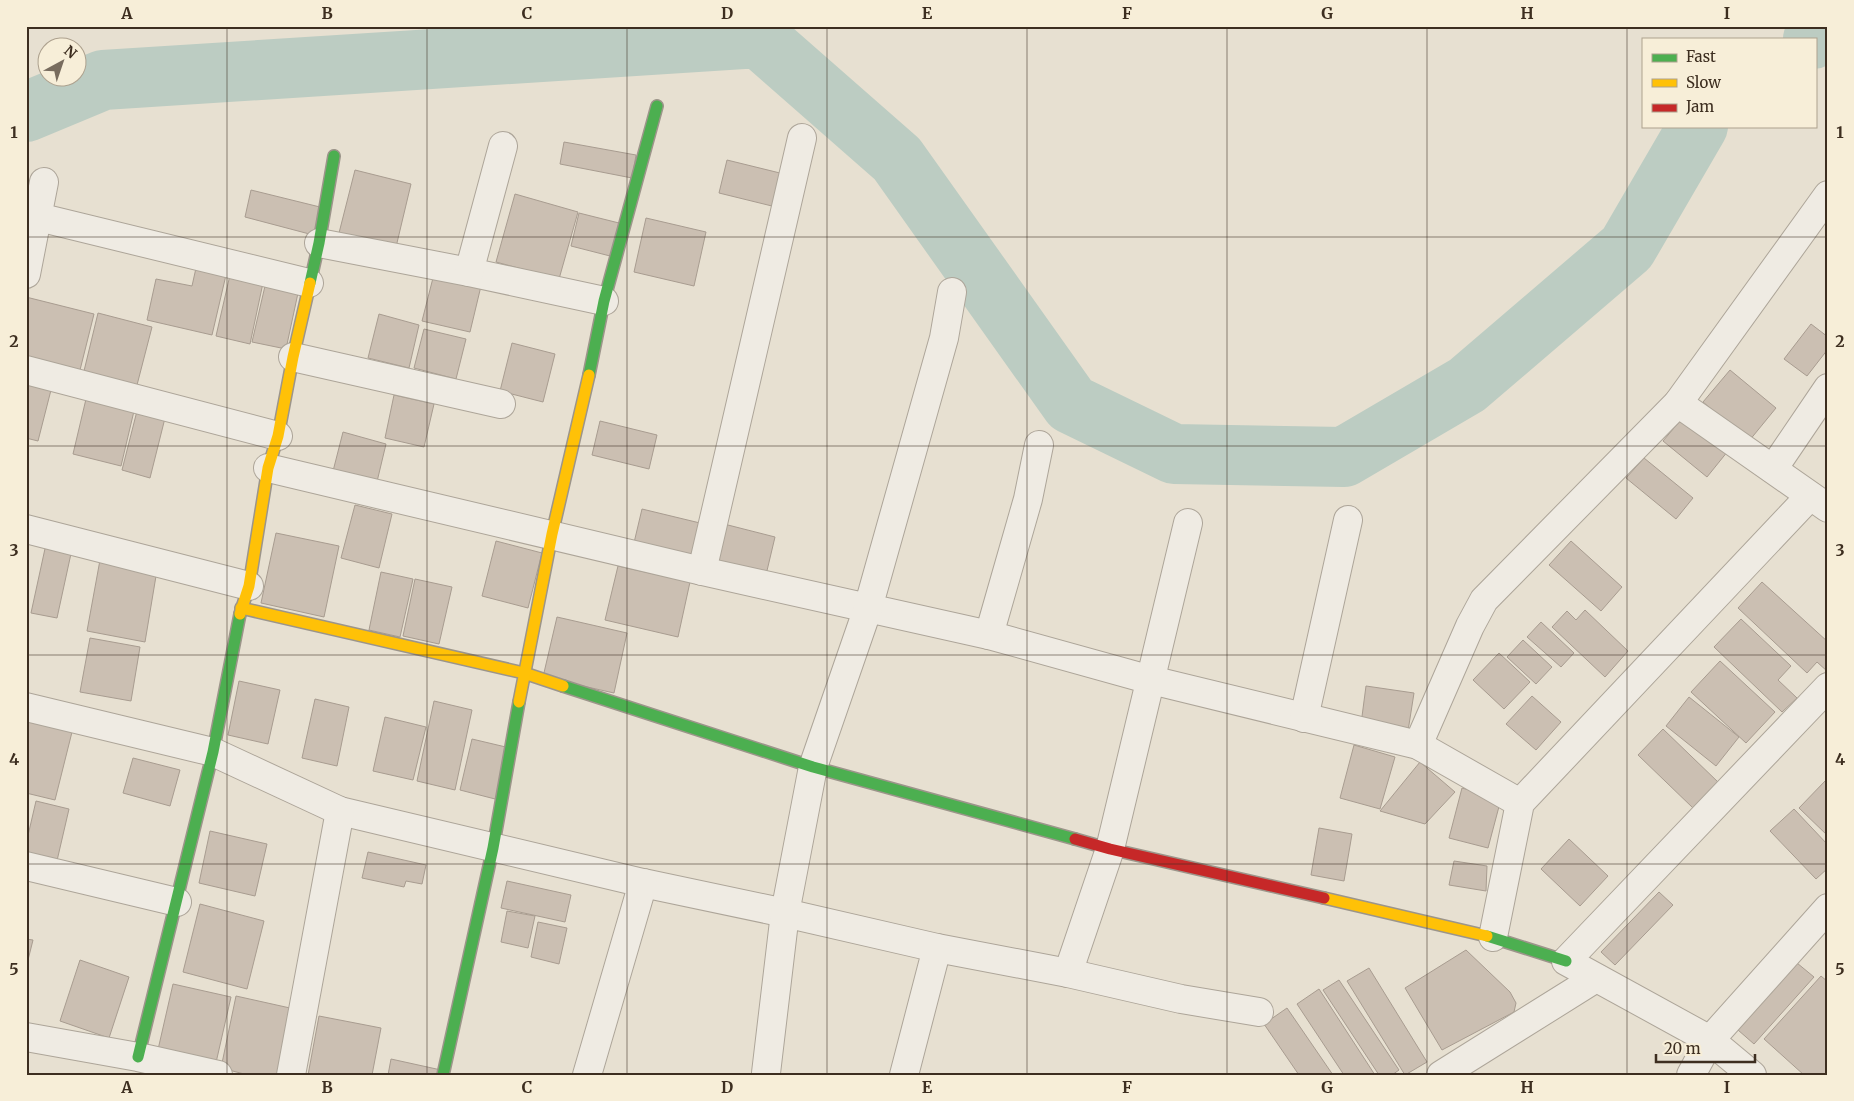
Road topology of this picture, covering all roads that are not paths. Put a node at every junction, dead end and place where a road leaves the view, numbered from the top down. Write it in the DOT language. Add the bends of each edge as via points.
graph roads {
  1 [pos="657,106"];
  2 [pos="802,138"];
  3 [pos="503,146"];
  4 [pos="334,156"];
  5 [pos="44,182"];
  6 [pos="1828,195"];
  7 [pos="38,217"];
  8 [pos="319,243"];
  9 [pos="469,272"];
  10 [pos="26,274"];
  11 [pos="309,283"];
  12 [pos="952,292"];
  13 [pos="604,301"];
  14 [pos="293,357"];
  15 [pos="26,370"];
  16 [pos="1828,388"];
  17 [pos="501,404"];
  18 [pos="1678,404"];
  19 [pos="278,436"];
  20 [pos="1039,445"];
  21 [pos="268,468"];
  22 [pos="1773,469"];
  23 [pos="1819,502"];
  24 [pos="1348,520"];
  25 [pos="1188,523"];
  26 [pos="26,529"];
  27 [pos="552,534"];
  28 [pos="702,571"];
  29 [pos="245,597"];
  30 [pos="868,608"];
  31 [pos="990,635"];
  32 [pos="524,673"];
  33 [pos="1151,680"];
  34 [pos="1828,687"];
  35 [pos="26,707"];
  36 [pos="1304,718"];
  37 [pos="1418,745"];
  38 [pos="213,752"];
  39 [pos="813,767"];
  40 [pos="1520,803"];
  41 [pos="340,811"];
  42 [pos="493,848"];
  43 [pos="1110,849"];
  44 [pos="26,866"];
  45 [pos="643,883"];
  46 [pos="177,902"];
  47 [pos="1828,908"];
  48 [pos="785,913"];
  49 [pos="1493,937"];
  50 [pos="936,948"];
  51 [pos="1566,961"];
  52 [pos="1068,973"];
  53 [pos="1596,978"];
  54 [pos="1259,1012"];
  55 [pos="26,1037"];
  56 [pos="1710,1040"];
  57 [pos="138,1057"];
  58 [pos="766,1073"];
  59 [pos="218,1075"];
  60 [pos="291,1075"];
  61 [pos="443,1075"];
  62 [pos="587,1075"];
  63 [pos="904,1075"];
  64 [pos="1441,1075"];
  65 [pos="1691,1075"];
  66 [pos="1752,1075"];
  1 -- 13 [label="street"];
  2 -- 28 [label="street"];
  3 -- 9 [label="street"];
  4 -- 8 [label="street"];
  5 -- 7 [label="street"];
  6 -- 18 [label="street"];
  7 -- 10 [label="street"];
  7 -- 11 [label="street"];
  8 -- 9 [label="street"];
  8 -- 11 [label="street"];
  9 -- 13 [label="street"];
  11 -- 14 [label="street"];
  12 -- 30 [label="street" via="944,338"];
  13 -- 27 [label="street"];
  14 -- 17 [label="street"];
  14 -- 19 [label="street"];
  15 -- 19 [label="street"];
  16 -- 22 [label="street"];
  18 -- 22 [label="street"];
  18 -- 37 [label="street" via="1484,600"];
  19 -- 21 [label="street"];
  20 -- 31 [label="street" via="1028,499"];
  21 -- 27 [label="street"];
  21 -- 29 [label="street"];
  22 -- 23 [label="street"];
  23 -- 40 [label="street"];
  24 -- 36 [label="street"];
  25 -- 33 [label="street"];
  26 -- 29 [label="street"];
  27 -- 28 [label="street"];
  27 -- 32 [label="street"];
  28 -- 30 [label="street"];
  29 -- 32 [label="street"];
  29 -- 38 [label="street"];
  30 -- 31 [label="street"];
  30 -- 39 [label="street"];
  31 -- 33 [label="street"];
  32 -- 39 [label="street"];
  32 -- 42 [label="street"];
  33 -- 36 [label="street"];
  33 -- 43 [label="street"];
  34 -- 51 [label="street"];
  35 -- 38 [label="street"];
  36 -- 37 [label="street"];
  37 -- 40 [label="street"];
  38 -- 41 [label="street"];
  38 -- 46 [label="street"];
  39 -- 43 [label="street"];
  39 -- 48 [label="street"];
  40 -- 49 [label="street"];
  41 -- 42 [label="street"];
  41 -- 60 [label="street"];
  42 -- 45 [label="street"];
  42 -- 61 [label="street"];
  43 -- 49 [label="street"];
  43 -- 52 [label="street"];
  44 -- 46 [label="street"];
  45 -- 48 [label="street"];
  45 -- 62 [label="street"];
  46 -- 57 [label="street"];
  47 -- 56 [label="street"];
  48 -- 50 [label="street"];
  48 -- 58 [label="street"];
  49 -- 51 [label="street"];
  50 -- 52 [label="street"];
  50 -- 63 [label="street"];
  51 -- 53 [label="street"];
  52 -- 54 [label="street" via="1181,999"];
  53 -- 56 [label="street"];
  53 -- 64 [label="street"];
  55 -- 57 [label="street"];
  56 -- 65 [label="street"];
  56 -- 66 [label="street"];
  57 -- 59 [label="street"];
}
